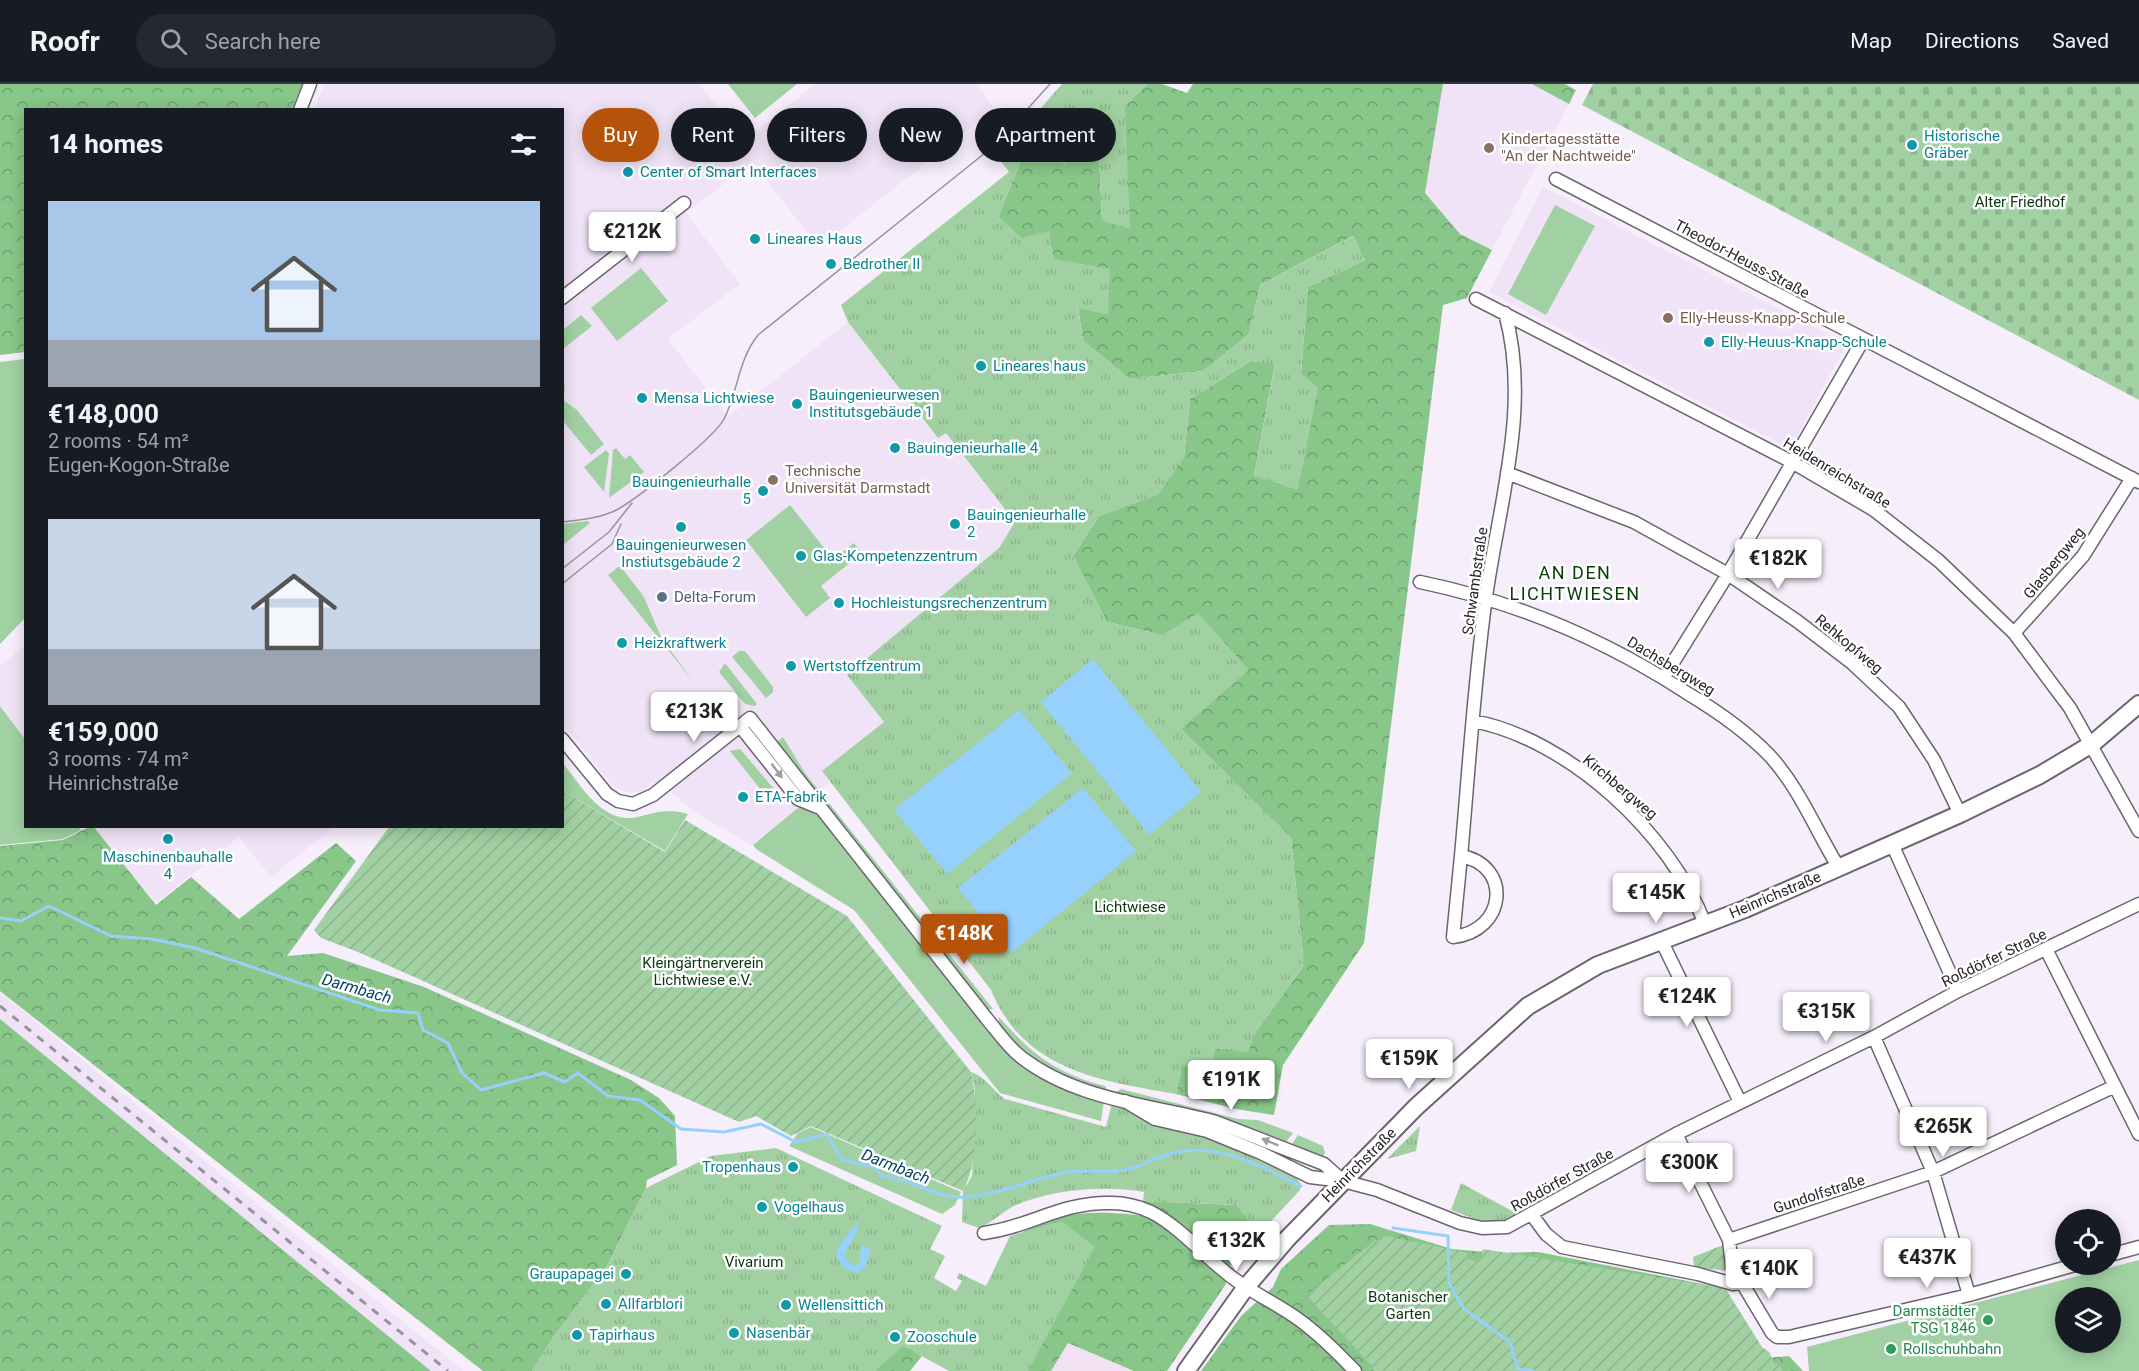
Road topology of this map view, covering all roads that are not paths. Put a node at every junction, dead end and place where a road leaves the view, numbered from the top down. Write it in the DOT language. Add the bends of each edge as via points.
graph roads {
  1 [pos="309,84"];
  2 [pos="301,108"];
  3 [pos="1556,179"];
  4 [pos="684,203"];
  5 [pos="564,296"];
  6 [pos="1476,299"];
  7 [pos="1505,313"];
  8 [pos="1863,340"];
  9 [pos="1792,462"];
  10 [pos="1507,473"];
  11 [pos="2136,480"];
  12 [pos="1728,574"];
  13 [pos="1420,582"];
  14 [pos="1486,597"];
  15 [pos="2014,633"];
  16 [pos="1664,677"];
  17 [pos="2139,704"];
  18 [pos="1473,721"];
  19 [pos="564,741"];
  20 [pos="2092,744"];
  21 [pos="1960,814"];
  22 [pos="2139,831"];
  23 [pos="1892,844"];
  24 [pos="1461,856"];
  25 [pos="1839,868"];
  26 [pos="2139,904"];
  27 [pos="1705,924"];
  28 [pos="1661,940"];
  29 [pos="2046,949"];
  30 [pos="1958,991"];
  31 [pos="1874,1037"];
  32 [pos="2115,1086"];
  33 [pos="1125,1101"];
  34 [pos="1740,1102"];
  35 [pos="2137,1127"];
  36 [pos="1676,1134"];
  37 [pos="1933,1172"];
  38 [pos="1343,1181"];
  39 [pos="1532,1215"];
  40 [pos="984,1233"];
  41 [pos="1729,1240"];
  42 [pos="2139,1247"];
  43 [pos="2121,1252"];
  44 [pos="2055,1271"];
  45 [pos="1740,1283"];
  46 [pos="1246,1287"];
  47 [pos="1969,1295"];
  48 [pos="1186,1371"];
  49 [pos="1355,1371"];
  1 -- 2 [label="street"];
  3 -- 8 [label="street, Theodor-Heuss-Straße"];
  4 -- 5 [label="street"];
  6 -- 7 [label="street, Heidenreichstraße"];
  7 -- 9 [label="street, Heidenreichstraße"];
  7 -- 10 [label="street, Schwambstraße" via="1514,351 1516,398"];
  8 -- 9 [label="street"];
  8 -- 11 [label="street, Theodor-Heuss-Straße"];
  9 -- 12 [label="street"];
  9 -- 15 [label="street, Heidenreichstraße" via="1874,510 1939,561"];
  10 -- 12 [label="street, Rehkopfweg" via="1634,522"];
  10 -- 14 [label="street, Schwambstraße"];
  11 -- 15 [label="street, Glasbergweg" via="2083,556"];
  12 -- 16 [label="street"];
  12 -- 21 [label="street, Rehkopfweg" via="1852,663 1899,707 1934,760"];
  13 -- 14 [label="street, Dachsbergweg"];
  14 -- 16 [label="street, Dachsbergweg" via="1570,630"];
  14 -- 18 [label="street, Schwambstraße"];
  15 -- 20 [label="street, Heidenreichstraße"];
  16 -- 25 [label="street, Dachsbergweg" via="1727,718 1770,757 1804,803"];
  17 -- 20 [label="main road, Heinrichstraße"];
  18 -- 24 [label="street, Schwambstraße"];
  18 -- 27 [label="street, Kirchbergweg" via="1489,724 1550,752 1621,804 1677,866"];
  19 -- 33 [label="street" via="607,794 633,804 653,795 745,722 821,808 1020,1056 1073,1087"];
  20 -- 21 [label="main road, Heinrichstraße" via="2040,775"];
  20 -- 22 [label="street, Heidenreichstraße"];
  21 -- 23 [label="main road, Heinrichstraße"];
  23 -- 25 [label="main road, Heinrichstraße"];
  23 -- 30 [label="street"];
  24 -- 24 [label="street, Schwambstraße" via="1459,869 1453,937 1469,935 1486,925 1496,908 1496,888 1488,870 1475,858"];
  25 -- 27 [label="main road, Heinrichstraße"];
  26 -- 29 [label="street, Roßdörfer Straße"];
  27 -- 28 [label="main road, Heinrichstraße"];
  28 -- 34 [label="street"];
  28 -- 38 [label="main road, Heinrichstraße" via="1598,965 1528,1006 1424,1099"];
  29 -- 30 [label="street, Roßdörfer Straße"];
  29 -- 32 [label="street"];
  30 -- 31 [label="street, Roßdörfer Straße"];
  31 -- 34 [label="street, Roßdörfer Straße"];
  31 -- 37 [label="street"];
  32 -- 35 [label="street"];
  32 -- 37 [label="street, Gundolfstraße"];
  33 -- 38 [label="street, Roßdörfer Straße" via="1155,1119 1207,1131 1310,1177"];
  38 -- 33 [label="street, one-way" via="1324,1164 1216,1122"];
  34 -- 36 [label="street, Roßdörfer Straße"];
  36 -- 39 [label="street, Roßdörfer Straße"];
  36 -- 41 [label="street"];
  37 -- 41 [label="street, Gundolfstraße"];
  37 -- 47 [label="street"];
  38 -- 39 [label="street, Roßdörfer Straße" via="1482,1228 1507,1227"];
  38 -- 46 [label="main road, Heinrichstraße"];
  39 -- 45 [label="street" via="1562,1247"];
  40 -- 46 [label="street" via="1078,1205 1128,1204 1165,1221"];
  41 -- 45 [label="street" via="1732,1266"];
  42 -- 43 [label="street"];
  44 -- 47 [label="street"];
  45 -- 47 [label="street" via="1777,1337"];
  46 -- 48 [label="main road, Heinrichstraße"];
  46 -- 49 [label="street" via="1297,1318"];
}
